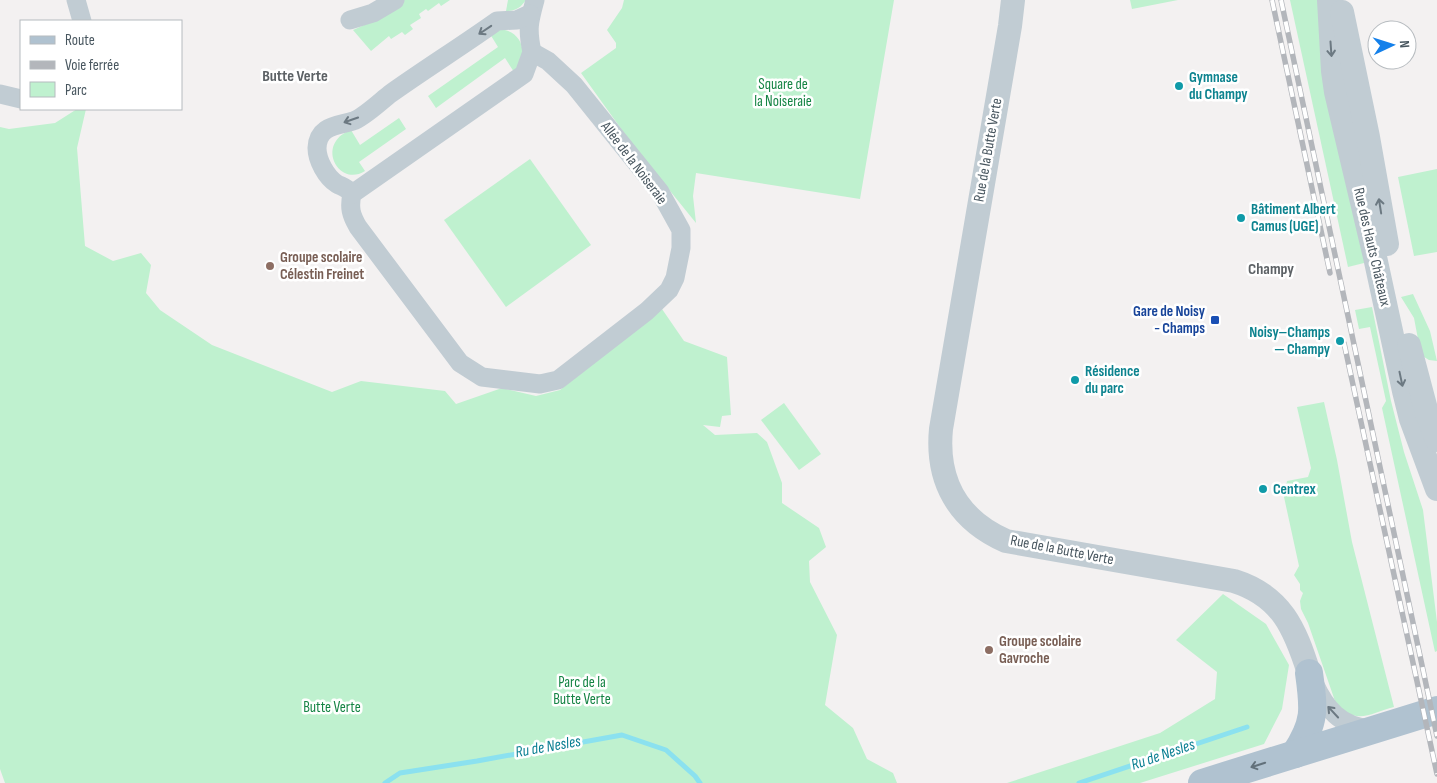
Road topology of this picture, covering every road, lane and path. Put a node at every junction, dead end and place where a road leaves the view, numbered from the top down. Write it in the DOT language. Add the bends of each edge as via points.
graph roads {
  1 [pos="76,0"];
  2 [pos="395,0"];
  3 [pos="1329,0"];
  4 [pos="1340,0"];
  5 [pos="1013,1"];
  6 [pos="533,7"];
  7 [pos="82,20"];
  8 [pos="350,20"];
  9 [pos="532,52"];
  10 [pos="0,94"];
  11 [pos="20,99"];
  12 [pos="352,194"];
  13 [pos="1437,440"];
  14 [pos="1437,489"];
  15 [pos="1309,672"];
  16 [pos="1437,710"];
  17 [pos="1437,728"];
  18 [pos="1385,732"];
  19 [pos="1295,754"];
  20 [pos="1202,783"];
  21 [pos="1262,783"];
  1 -- 7 [label="street"];
  2 -- 8 [label="street" via="373,13"];
  3 -- 14 [label="street, Rue des Hauts Châteaux, one-way" via="1336,92 1411,419"];
  13 -- 4 [label="street, Rue des Hauts Châteaux, one-way" via="1400,311"];
  5 -- 15 [label="street, Rue de la Butte Verte" via="941,429 940,455 947,484 972,520 1006,541 1245,584 1266,597 1285,616 1299,642"];
  6 -- 9 [label="street" via="528,35"];
  6 -- 12 [label="street, one-way" via="517,20 498,21 354,121 322,133 317,150 319,160 334,182 348,188"];
  9 -- 12 [label="street" via="524,74"];
  9 -- 12 [label="street, Allée de la Noiseraie" via="548,61 574,85 660,192 681,230 681,248 670,290 647,311 558,380 540,384 482,377 460,363 358,227 350,214"];
  10 -- 11 [label="street"];
  18 -- 15 [label="street, Rue de la Butte Verte, one-way" via="1356,728 1340,719 1321,698"];
  15 -- 19 [label="main road" via="1312,719"];
  16 -- 18 [label="main road"];
  17 -- 18 [label="main road"];
  18 -- 19 [label="main road"];
  18 -- 21 [label="main road"];
  19 -- 20 [label="main road, one-way"];
}
